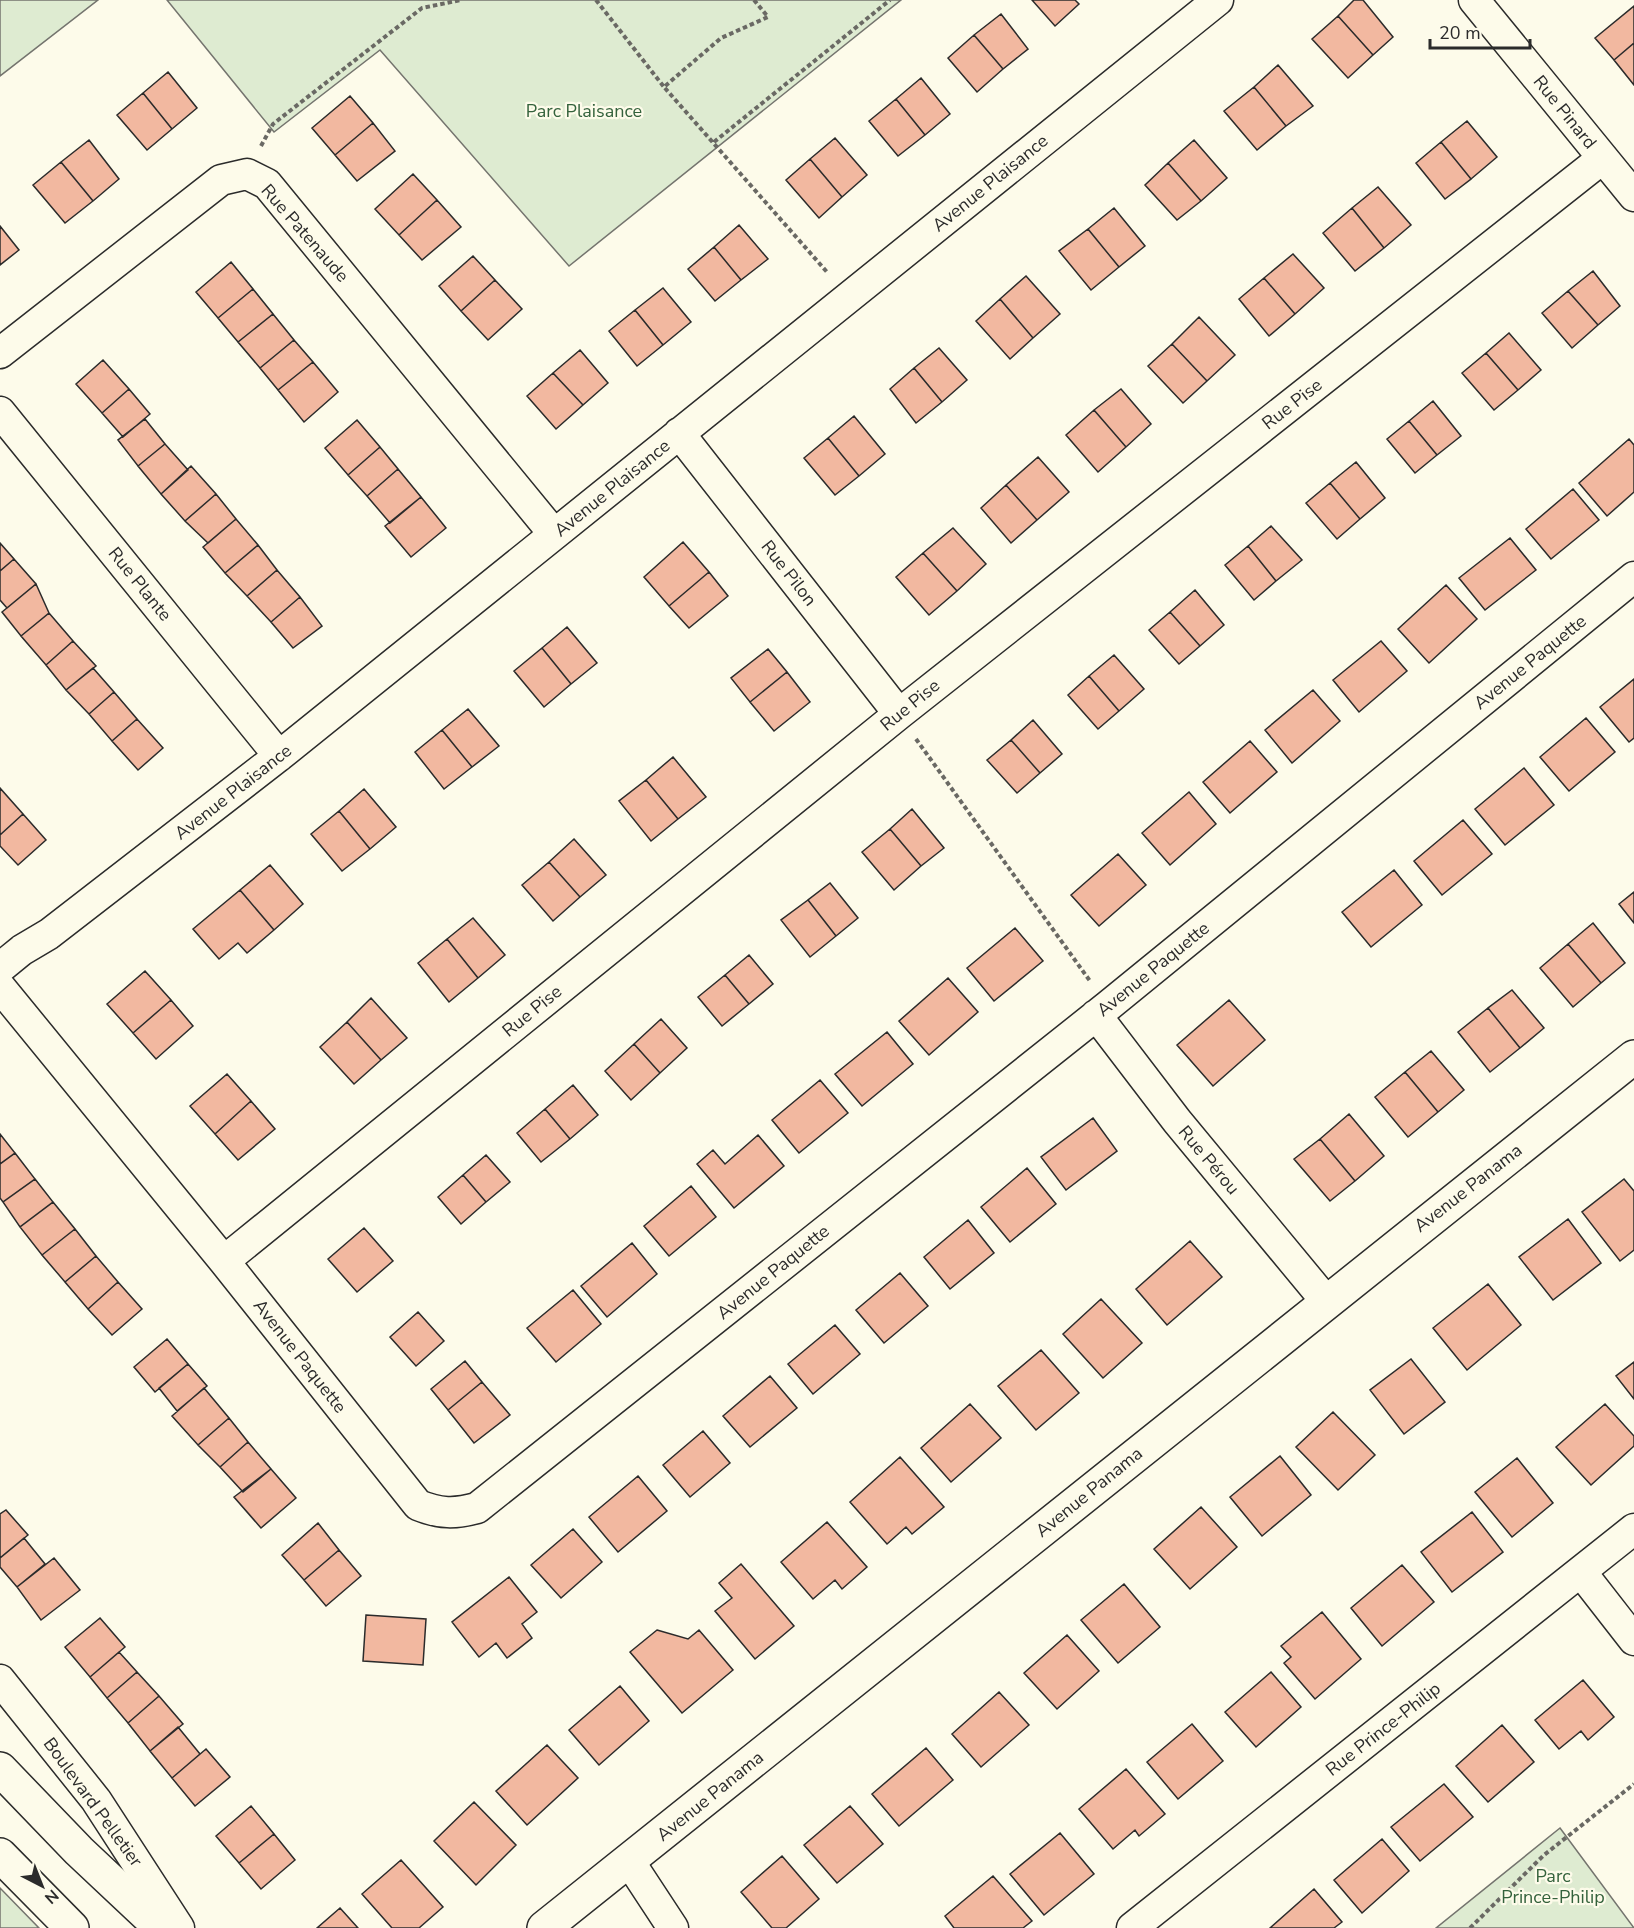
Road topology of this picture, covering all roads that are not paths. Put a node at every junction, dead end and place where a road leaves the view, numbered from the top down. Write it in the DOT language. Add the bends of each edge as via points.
graph roads {
  1 [pos="1218,0"];
  2 [pos="1474,0"];
  3 [pos="1603,158"];
  4 [pos="1634,196"];
  5 [pos="0,353"];
  6 [pos="0,412"];
  7 [pos="679,434"];
  8 [pos="554,534"];
  9 [pos="1634,578"];
  10 [pos="899,714"];
  11 [pos="279,756"];
  12 [pos="0,968"];
  13 [pos="0,987"];
  14 [pos="1102,1011"];
  15 [pos="1632,1063"];
  16 [pos="224,1261"];
  17 [pos="1326,1301"];
  18 [pos="1634,1529"];
  19 [pos="1581,1572"];
  20 [pos="1634,1640"];
  21 [pos="0,1680"];
  22 [pos="0,1769"];
  23 [pos="0,1854"];
  24 [pos="629,1861"];
  25 [pos="72,1928"];
  26 [pos="161,1928"];
  27 [pos="179,1928"];
  28 [pos="544,1928"];
  29 [pos="673,1928"];
  30 [pos="1132,1928"];
  1 -- 7 [label="street, Avenue Plaisance"];
  2 -- 3 [label="street, Rue Pinard"];
  3 -- 4 [label="street, Rue Pinard"];
  3 -- 10 [label="street, Rue Pise"];
  5 -- 8 [label="street, Rue Patenaude" via="221,180 247,174 267,184"];
  6 -- 11 [label="street, Rue Plante"];
  7 -- 8 [label="street, Avenue Plaisance"];
  7 -- 10 [label="street, Rue Pilon"];
  8 -- 11 [label="street, Avenue Plaisance"];
  9 -- 14 [label="street, Avenue Paquette"];
  10 -- 16 [label="street, Rue Pise"];
  11 -- 12 [label="street, Avenue Plaisance"];
  13 -- 16 [label="street, Avenue Paquette"];
  14 -- 16 [label="street, Avenue Paquette" via="477,1508 455,1514 418,1505"];
  14 -- 17 [label="street, Rue Pérou" via="1177,1121"];
  15 -- 17 [label="street, Avenue Panama"];
  17 -- 24 [label="street, Avenue Panama"];
  18 -- 19 [label="street, Rue Prince-Philip"];
  19 -- 20 [label="street"];
  19 -- 30 [label="street, Rue Prince-Philip"];
  21 -- 27 [label="street, Boulevard Pelletier" via="96,1800"];
  22 -- 26 [label="street, Boulevard Pelletier"];
  23 -- 25 [label="street"];
  24 -- 28 [label="street, Avenue Panama"];
  24 -- 29 [label="street"];
}
